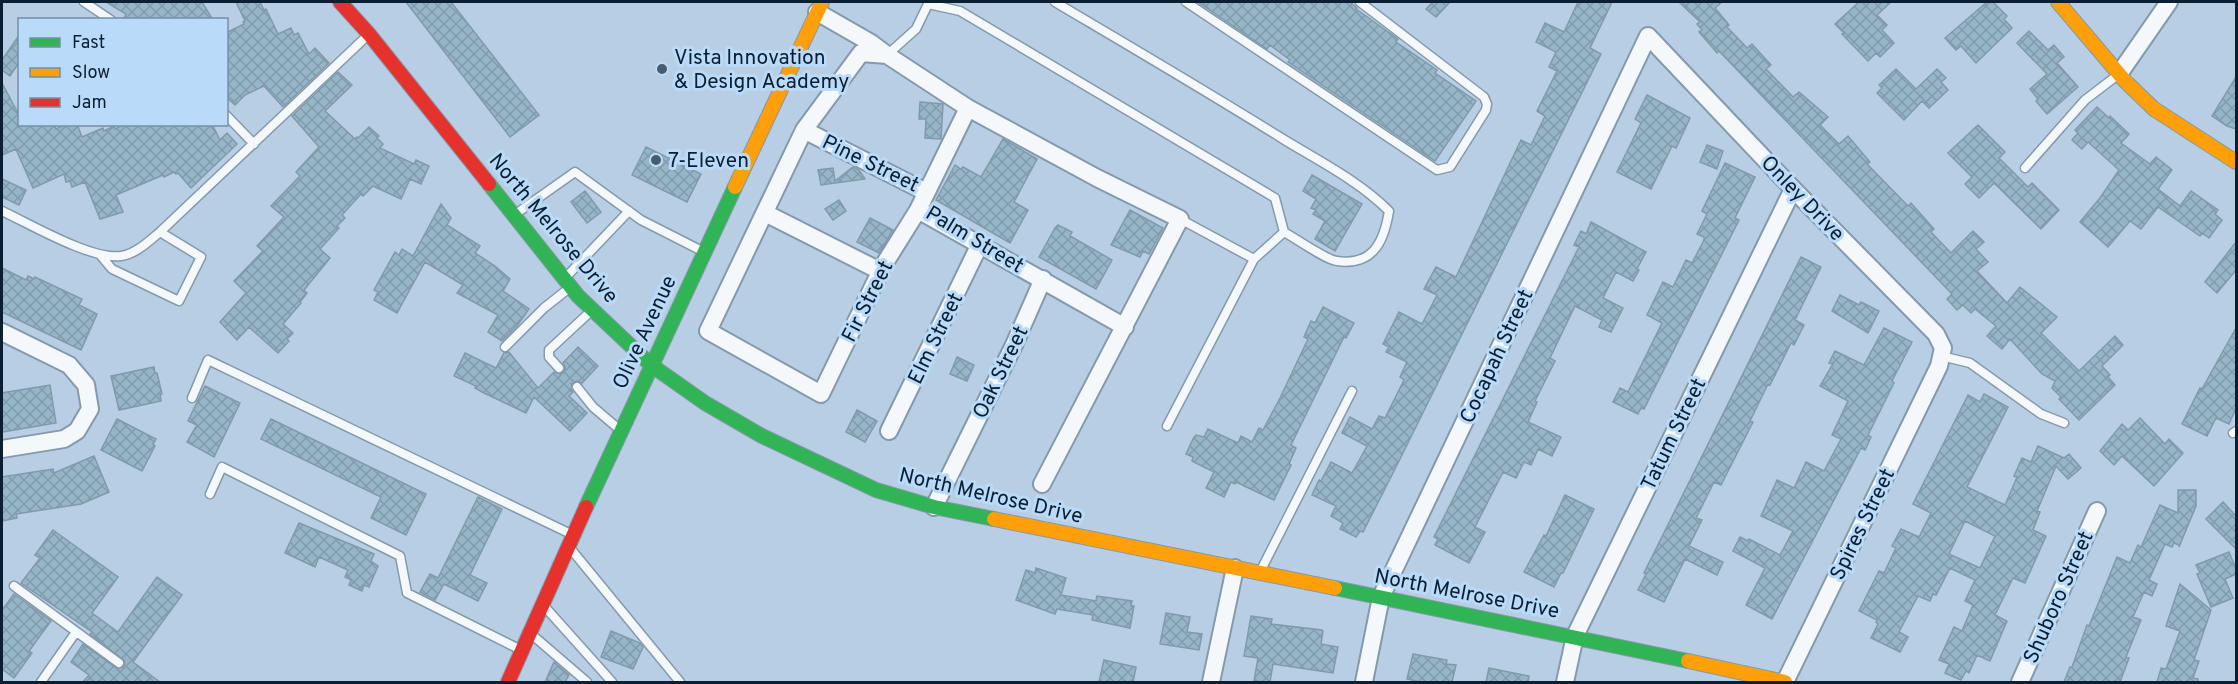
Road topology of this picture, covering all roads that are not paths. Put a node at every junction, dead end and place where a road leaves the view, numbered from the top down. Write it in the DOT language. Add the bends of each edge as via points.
graph roads {
  1 [pos="84,2"];
  2 [pos="340,2"];
  3 [pos="929,2"];
  4 [pos="1055,2"];
  5 [pos="1186,2"];
  6 [pos="1360,2"];
  7 [pos="2058,2"];
  8 [pos="2169,2"];
  9 [pos="820,7"];
  10 [pos="108,18"];
  11 [pos="369,34"];
  12 [pos="1648,36"];
  13 [pos="887,55"];
  14 [pos="2119,74"];
  15 [pos="968,108"];
  16 [pos="228,117"];
  17 [pos="804,130"];
  18 [pos="254,144"];
  19 [pos="2236,162"];
  20 [pos="2025,168"];
  21 [pos="1793,189"];
  22 [pos="926,192"];
  23 [pos="918,210"];
  24 [pos="2,211"];
  25 [pos="629,211"];
  26 [pos="765,213"];
  27 [pos="514,215"];
  28 [pos="1180,219"];
  29 [pos="160,232"];
  30 [pos="1284,232"];
  31 [pos="980,244"];
  32 [pos="705,252"];
  33 [pos="101,256"];
  34 [pos="1254,258"];
  35 [pos="880,271"];
  36 [pos="1043,279"];
  37 [pos="567,283"];
  38 [pos="592,309"];
  39 [pos="1125,327"];
  40 [pos="2,332"];
  41 [pos="505,347"];
  42 [pos="1940,361"];
  43 [pos="651,365"];
  44 [pos="559,368"];
  45 [pos="577,387"];
  46 [pos="1352,391"];
  47 [pos="821,394"];
  48 [pos="192,398"];
  49 [pos="2064,423"];
  50 [pos="1167,426"];
  51 [pos="620,430"];
  52 [pos="889,432"];
  53 [pos="2,448"];
  54 [pos="1042,484"];
  55 [pos="210,494"];
  56 [pos="934,507"];
  57 [pos="2097,511"];
  58 [pos="571,541"];
  59 [pos="1234,568"];
  60 [pos="1260,573"];
  61 [pos="14,586"];
  62 [pos="1381,597"];
  63 [pos="543,604"];
  64 [pos="76,632"];
  65 [pos="530,633"];
  66 [pos="1575,636"];
  67 [pos="522,650"];
  68 [pos="119,663"];
  69 [pos="41,682"];
  70 [pos="508,682"];
  71 [pos="587,682"];
  72 [pos="612,682"];
  73 [pos="680,682"];
  74 [pos="1211,682"];
  75 [pos="1364,682"];
  76 [pos="1565,682"];
  77 [pos="1785,682"];
  78 [pos="2020,682"];
  1 -- 10 [label="lane"];
  2 -- 11 [label="main road, North Melrose Drive"];
  3 -- 13 [label="lane" via="916,29"];
  3 -- 30 [label="lane" via="960,11 1275,198"];
  4 -- 30 [label="lane" via="1320,162 1389,211 1376,251 1357,260 1335,261"];
  5 -- 6 [label="lane" via="1437,170 1450,167 1486,110 1484,97"];
  7 -- 14 [label="main road"];
  8 -- 14 [label="street"];
  9 -- 13 [label="street"];
  9 -- 32 [label="main road, Olive Avenue"];
  11 -- 18 [label="lane"];
  11 -- 27 [label="main road, North Melrose Drive"];
  12 -- 21 [label="street, Onley Drive"];
  12 -- 62 [label="street, Cocapah Street"];
  13 -- 15 [label="street"];
  13 -- 17 [label="street" via="861,53"];
  14 -- 19 [label="main road" via="2154,109"];
  14 -- 20 [label="lane" via="2085,100"];
  15 -- 22 [label="street, Pine Street"];
  15 -- 28 [label="street"];
  16 -- 18 [label="lane"];
  17 -- 22 [label="street, Pine Street"];
  17 -- 26 [label="street, Pine Street"];
  18 -- 29 [label="lane"];
  21 -- 42 [label="street, Onley Drive" via="1936,334 1943,348"];
  21 -- 66 [label="street, Tatum Street"];
  22 -- 23 [label="street, Palm Street"];
  23 -- 31 [label="street, Palm Street"];
  23 -- 35 [label="street, Fir Street"];
  24 -- 33 [label="lane"];
  25 -- 27 [label="lane" via="575,172"];
  25 -- 32 [label="lane"];
  25 -- 37 [label="lane"];
  26 -- 35 [label="street"];
  26 -- 47 [label="street, Pine Street" via="708,331"];
  27 -- 37 [label="main road, North Melrose Drive"];
  28 -- 34 [label="lane"];
  28 -- 39 [label="street"];
  29 -- 33 [label="lane" via="122,256"];
  29 -- 33 [label="lane" via="201,257 178,301 112,269"];
  30 -- 34 [label="lane"];
  31 -- 36 [label="street, Palm Street"];
  31 -- 52 [label="street, Elm Street"];
  32 -- 43 [label="main road, Olive Avenue"];
  34 -- 50 [label="lane"];
  35 -- 47 [label="street, Fir Street"];
  36 -- 39 [label="street, Palm Street"];
  36 -- 56 [label="street, Oak Street"];
  37 -- 38 [label="main road, North Melrose Drive"];
  37 -- 41 [label="lane"];
  38 -- 43 [label="main road, North Melrose Drive"];
  38 -- 44 [label="lane" via="549,350 549,357"];
  39 -- 54 [label="street"];
  40 -- 53 [label="street" via="69,365 86,386 90,409 77,431 64,439"];
  42 -- 49 [label="lane" via="1970,363 2041,414"];
  42 -- 77 [label="street, Spires Street"];
  43 -- 51 [label="main road, Olive Avenue"];
  43 -- 56 [label="main road, North Melrose Drive" via="762,436 876,490"];
  45 -- 51 [label="lane"];
  46 -- 60 [label="lane"];
  48 -- 58 [label="lane" via="208,360"];
  51 -- 58 [label="main road, Olive Avenue"];
  55 -- 67 [label="lane" via="222,467 400,556 407,593"];
  56 -- 59 [label="main road, North Melrose Drive"];
  57 -- 78 [label="street, Shuboro Street"];
  58 -- 63 [label="main road, Olive Avenue"];
  58 -- 73 [label="lane"];
  59 -- 60 [label="main road, North Melrose Drive"];
  59 -- 74 [label="street"];
  60 -- 62 [label="main road, North Melrose Drive"];
  61 -- 64 [label="lane"];
  62 -- 66 [label="main road, North Melrose Drive"];
  62 -- 75 [label="street, Cocapah Street"];
  63 -- 65 [label="main road, Olive Avenue"];
  63 -- 72 [label="lane"];
  64 -- 68 [label="lane"];
  64 -- 69 [label="lane"];
  65 -- 67 [label="main road, Olive Avenue"];
  65 -- 71 [label="lane"];
  66 -- 76 [label="street, Tatum Street"];
  66 -- 77 [label="main road, North Melrose Drive"];
  67 -- 70 [label="main road, Olive Avenue"];
}
